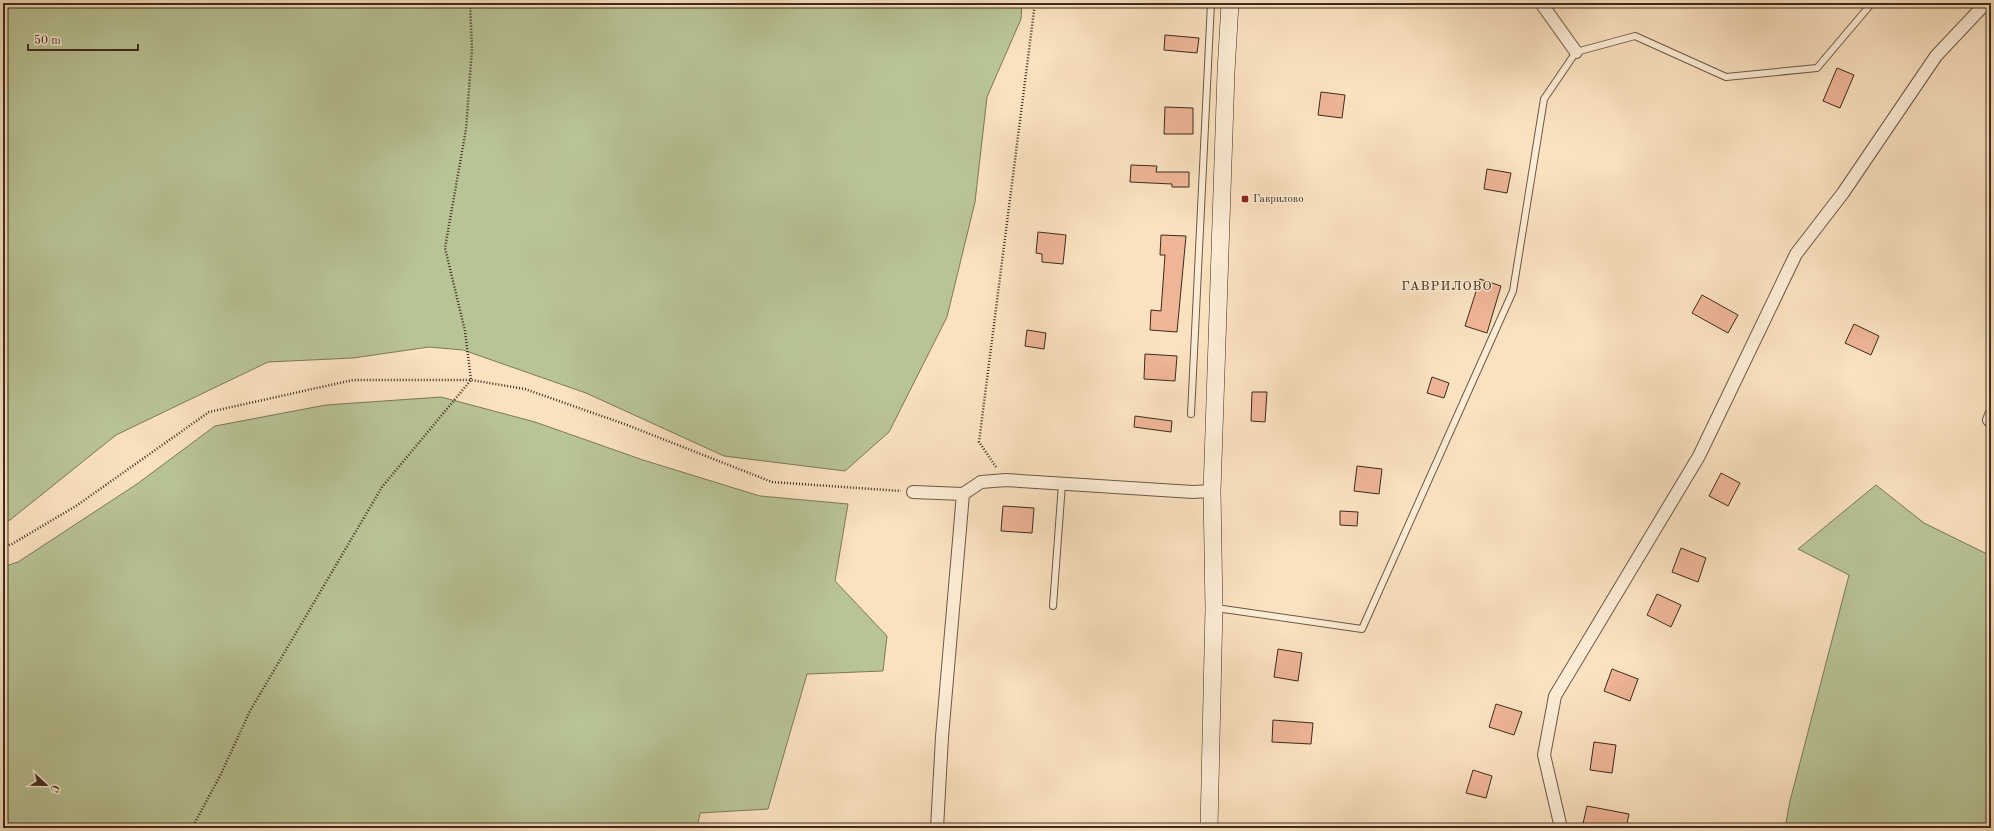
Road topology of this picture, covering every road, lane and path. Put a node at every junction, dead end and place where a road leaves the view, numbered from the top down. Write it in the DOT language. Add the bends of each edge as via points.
graph roads {
  1 [pos="470,3"];
  2 [pos="1035,3"];
  3 [pos="1211,3"];
  4 [pos="1230,3"];
  5 [pos="1541,3"];
  6 [pos="1872,3"];
  7 [pos="1986,3"];
  8 [pos="1576,52"];
  9 [pos="471,380"];
  10 [pos="1190,414"];
  11 [pos="1006,480"];
  12 [pos="1062,484"];
  13 [pos="1212,491"];
  14 [pos="913,492"];
  15 [pos="963,494"];
  16 [pos="3,547"];
  17 [pos="1053,606"];
  18 [pos="1214,608"];
  19 [pos="192,828"];
  20 [pos="937,828"];
  21 [pos="1209,828"];
  22 [pos="1562,828"];
  1 -- 9 [label="path" via="472,49 466,129 445,248 465,332"];
  2 -- 11 [label="path" via="979,442"];
  3 -- 10 [label="lane"];
  4 -- 13 [label="street" via="1225,79"];
  5 -- 8 [label="street"];
  6 -- 8 [label="lane" via="1817,68 1726,77 1634,36"];
  7 -- 22 [label="street" via="1936,56 1843,193 1796,254 1699,456 1555,696 1544,755"];
  8 -- 18 [label="lane" via="1544,99 1513,291 1362,629"];
  9 -- 14 [label="path" via="525,389 627,425 772,482"];
  9 -- 16 [label="path" via="353,380 210,412 76,506"];
  9 -- 19 [label="path" via="382,487 250,711"];
  11 -- 12 [label="street"];
  11 -- 15 [label="street" via="980,482"];
  12 -- 13 [label="street"];
  12 -- 17 [label="lane"];
  13 -- 18 [label="street"];
  14 -- 15 [label="street"];
  15 -- 20 [label="street" via="942,737"];
  18 -- 21 [label="street"];
}
